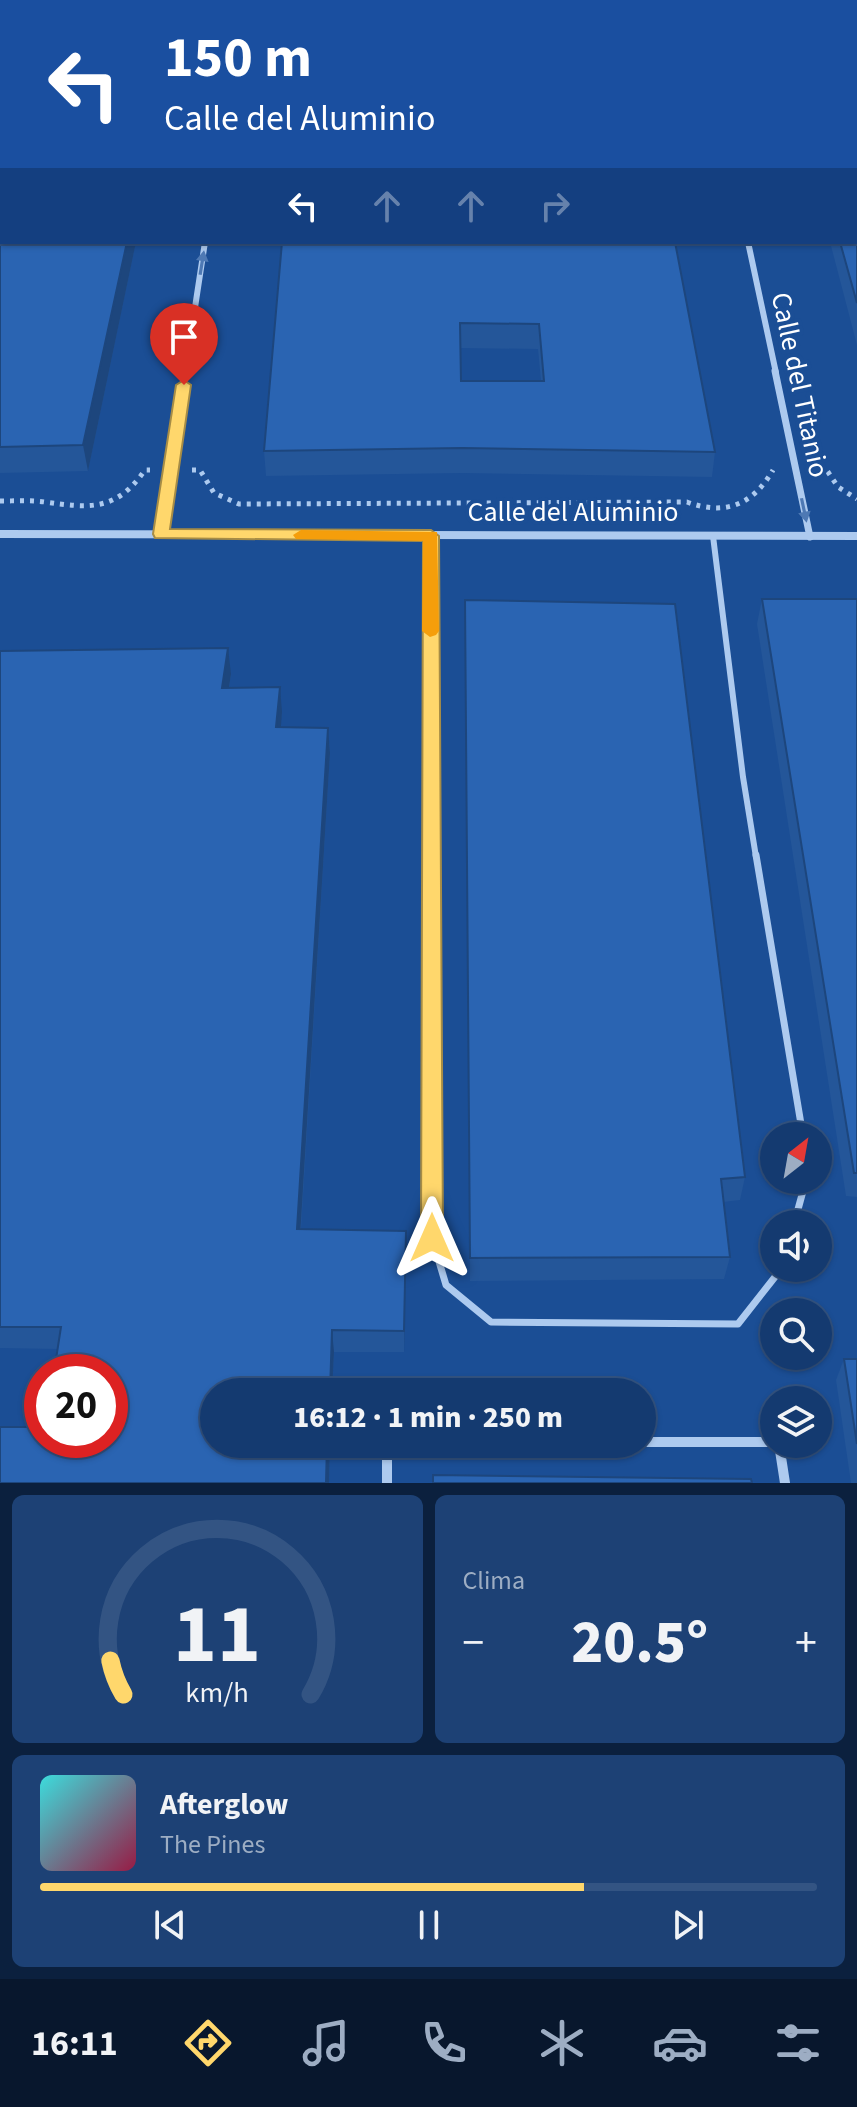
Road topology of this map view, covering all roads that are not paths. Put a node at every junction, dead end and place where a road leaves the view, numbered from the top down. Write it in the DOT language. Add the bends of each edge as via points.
graph roads {
  1 [pos="205,244"];
  2 [pos="748,244"];
  3 [pos="0,534"];
  4 [pos="161,534"];
  5 [pos="431,536"];
  6 [pos="713,536"];
  7 [pos="857,536"];
  8 [pos="810,537"];
  9 [pos="801,1122"];
  10 [pos="771,1282"];
  11 [pos="656,1442"];
  12 [pos="760,1443"];
  13 [pos="387,1458"];
  14 [pos="779,1458"];
  15 [pos="387,1483"];
  16 [pos="785,1483"];
  4 -- 1 [label="street, one-way"];
  2 -- 8 [label="street, Calle del Titanio, one-way"];
  3 -- 4 [label="street, Calle del Aluminio"];
  4 -- 5 [label="street, Calle del Aluminio"];
  5 -- 6 [label="street, Calle del Aluminio"];
  5 -- 10 [label="lane" via="432,1238 446,1285 491,1322 738,1324"];
  6 -- 8 [label="street, Calle del Aluminio"];
  6 -- 9 [label="lane" via="743,777"];
  7 -- 8 [label="street, Calle del Aluminio"];
  11 -- 12 [label="street"];
  13 -- 15 [label="street"];
  14 -- 16 [label="street"];
}
